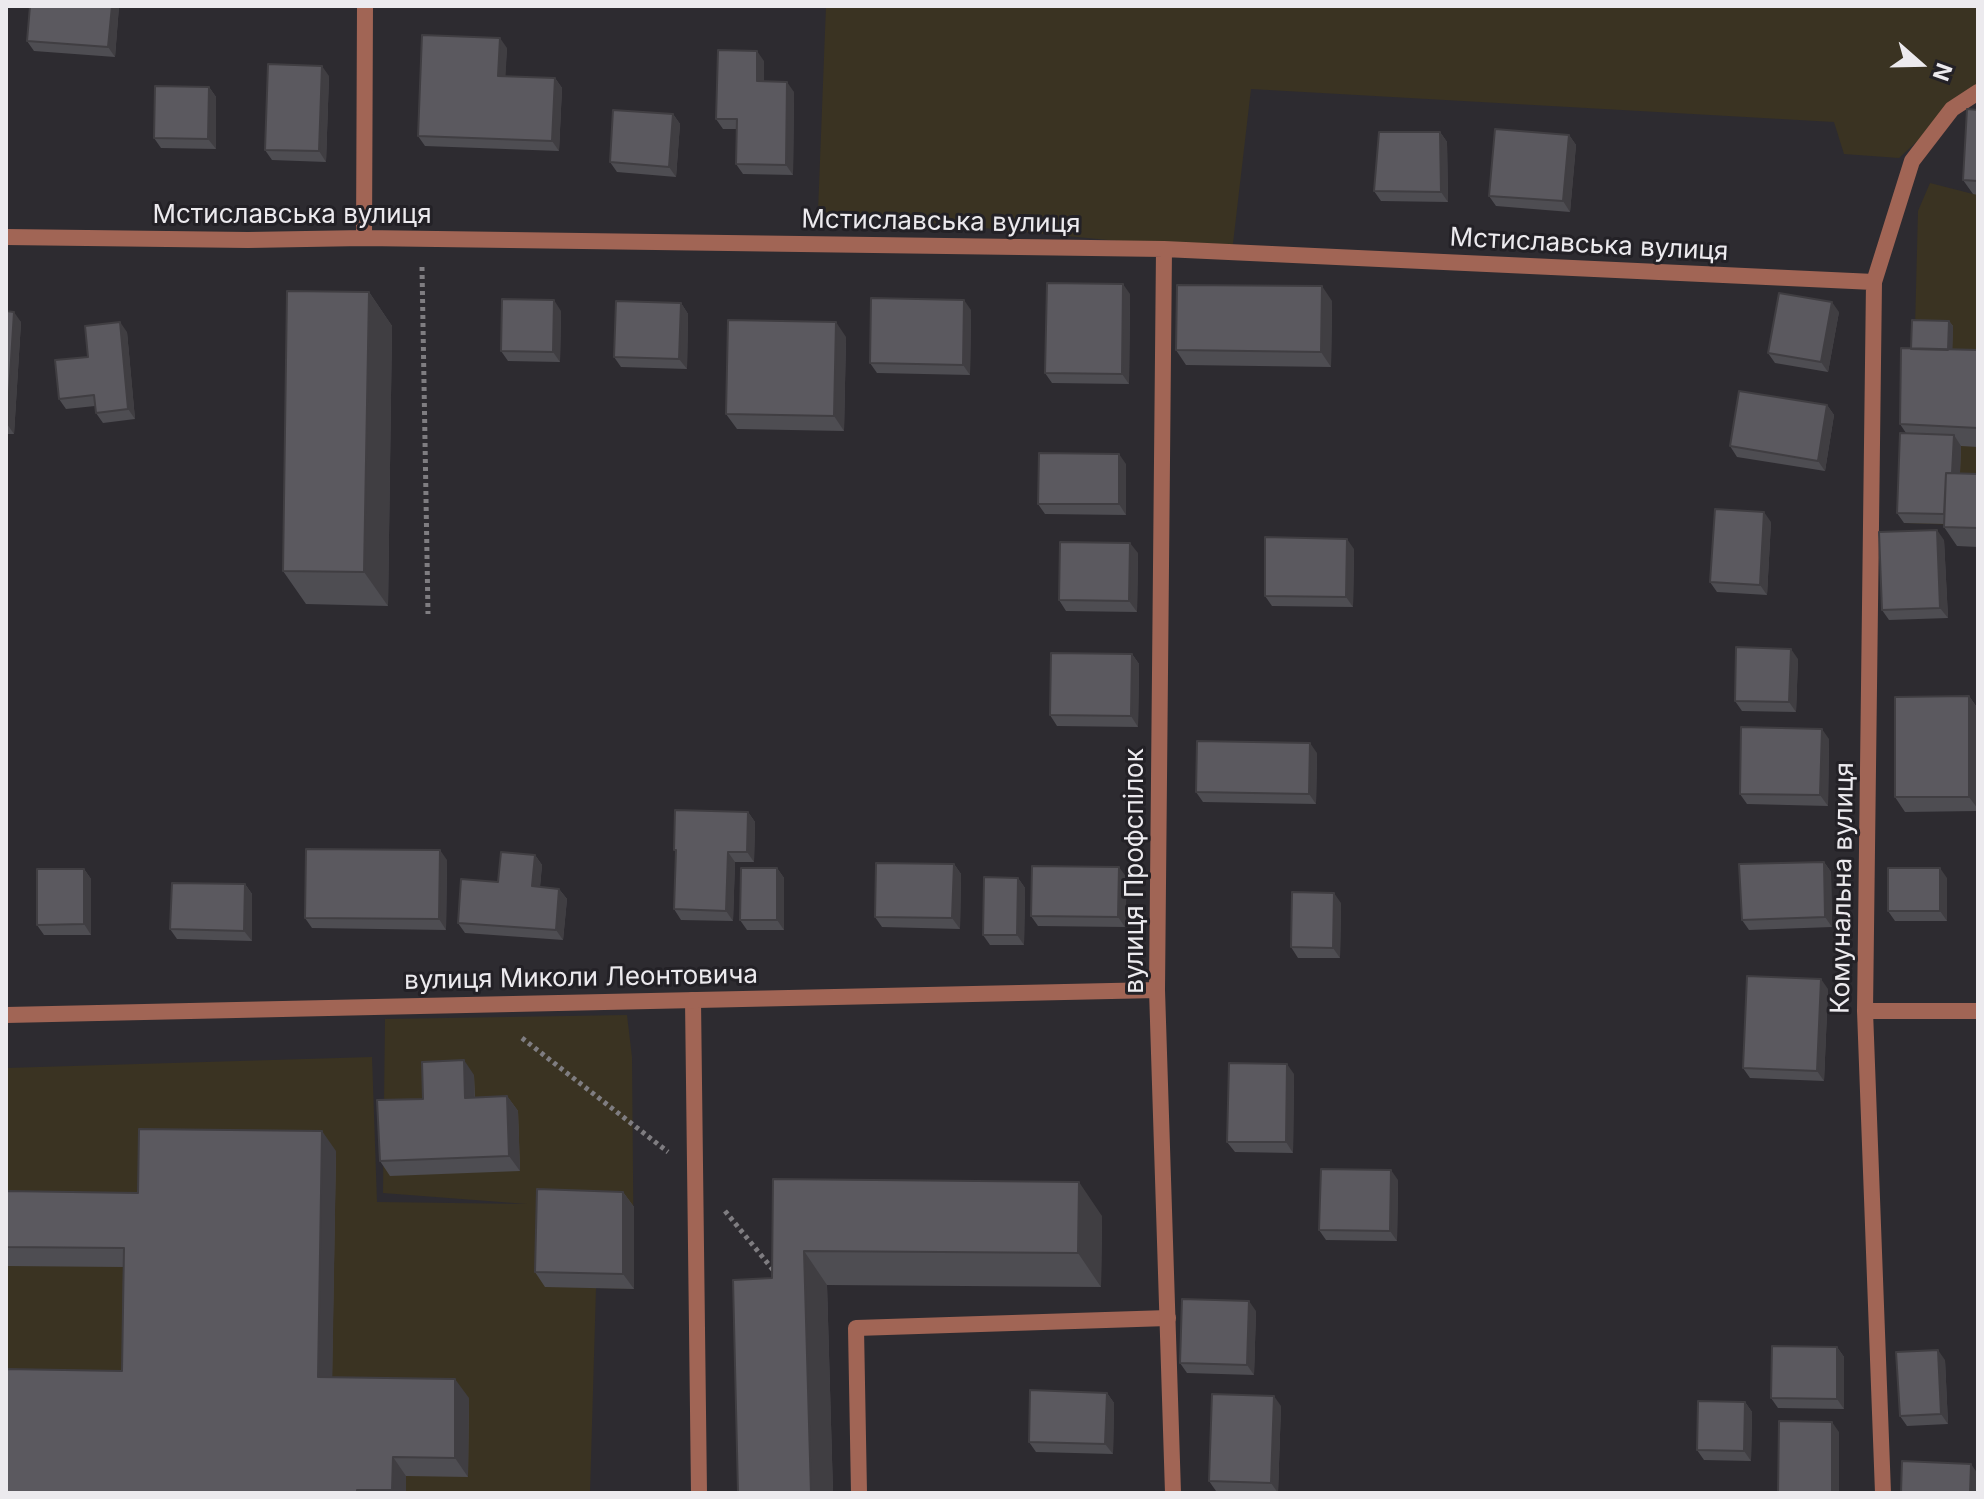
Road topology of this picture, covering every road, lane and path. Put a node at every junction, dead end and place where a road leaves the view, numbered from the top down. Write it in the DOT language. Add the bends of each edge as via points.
graph roads {
  1 [pos="365,6"];
  2 [pos="1978,92"];
  3 [pos="6,237"];
  4 [pos="364,238"];
  5 [pos="422,239"];
  6 [pos="1164,249"];
  7 [pos="1874,282"];
  8 [pos="428,614"];
  9 [pos="1157,990"];
  10 [pos="693,1000"];
  11 [pos="1865,1011"];
  12 [pos="1978,1011"];
  13 [pos="6,1015"];
  14 [pos="522,1038"];
  15 [pos="695,1174"];
  16 [pos="725,1211"];
  17 [pos="775,1272"];
  18 [pos="1168,1318"];
  19 [pos="699,1493"];
  20 [pos="859,1493"];
  21 [pos="1173,1493"];
  22 [pos="1883,1493"];
  1 -- 4 [label="street"];
  2 -- 7 [label="street, Комунальна вулиця" via="1952,109 1912,161"];
  3 -- 4 [label="street, Мстиславська вулиця"];
  4 -- 5 [label="street, Мстиславська вулиця"];
  5 -- 6 [label="street, Мстиславська вулиця"];
  5 -- 8 [label="path"];
  6 -- 7 [label="street, Мстиславська вулиця"];
  6 -- 9 [label="street, вулиця Профспілок"];
  7 -- 11 [label="street, Комунальна вулиця"];
  9 -- 10 [label="street, вулиця Миколи Леонтовича"];
  9 -- 18 [label="street, вулиця Профспілок"];
  10 -- 13 [label="street, вулиця Миколи Леонтовича"];
  10 -- 15 [label="street"];
  11 -- 12 [label="street"];
  11 -- 22 [label="street, Комунальна вулиця"];
  14 -- 15 [label="path"];
  15 -- 19 [label="street"];
  16 -- 17 [label="path"];
  18 -- 20 [label="street" via="856,1328"];
  18 -- 21 [label="street, вулиця Профспілок"];
}
